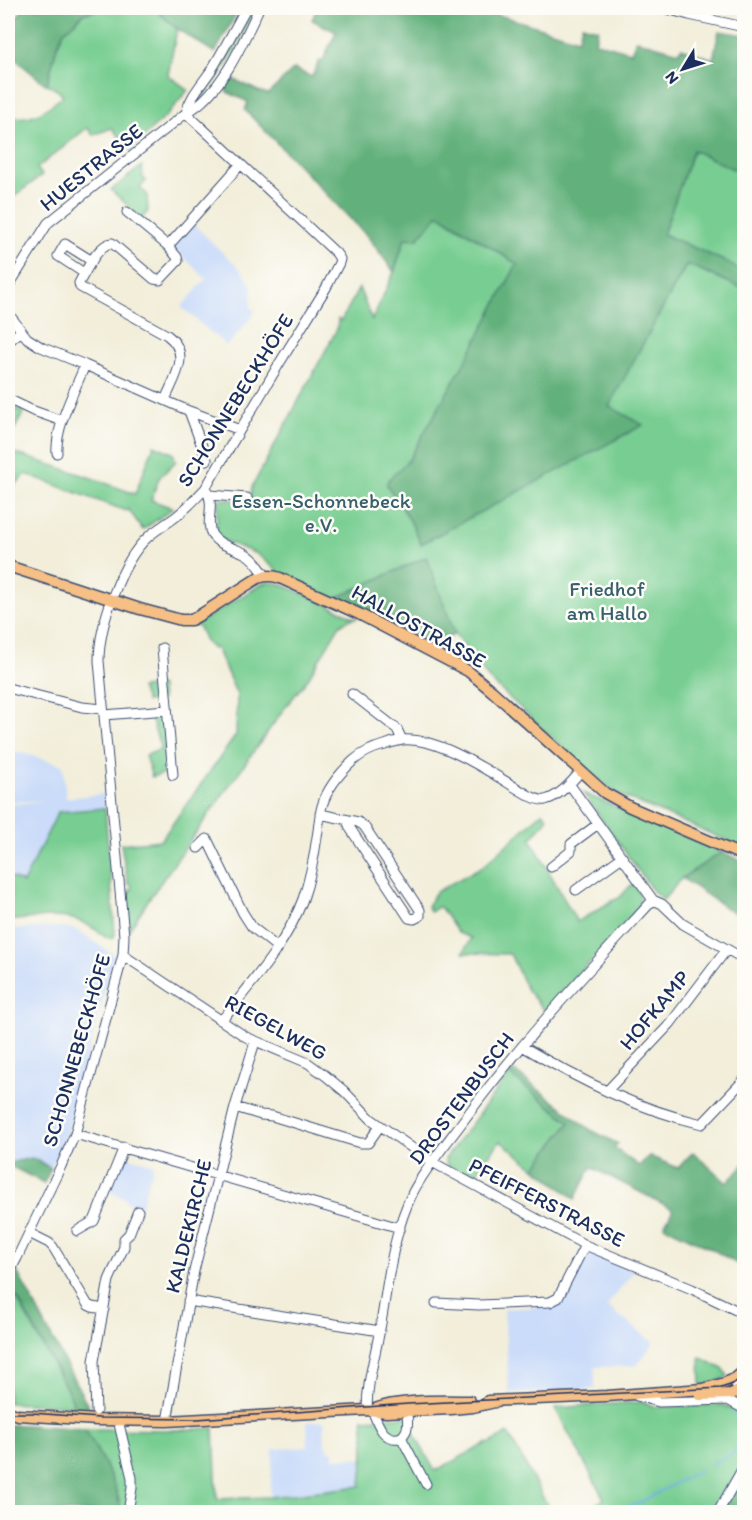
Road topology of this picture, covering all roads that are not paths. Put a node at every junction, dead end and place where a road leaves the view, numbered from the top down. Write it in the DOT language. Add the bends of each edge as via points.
graph roads {
  1 [pos="246,8"];
  2 [pos="259,8"];
  3 [pos="663,8"];
  4 [pos="689,11"];
  5 [pos="744,27"];
  6 [pos="186,113"];
  7 [pos="240,165"];
  8 [pos="128,212"];
  9 [pos="168,246"];
  10 [pos="92,261"];
  11 [pos="84,273"];
  12 [pos="8,287"];
  13 [pos="8,313"];
  14 [pos="21,331"];
  15 [pos="8,342"];
  16 [pos="85,365"];
  17 [pos="8,399"];
  18 [pos="165,400"];
  19 [pos="189,411"];
  20 [pos="62,421"];
  21 [pos="240,430"];
  22 [pos="57,453"];
  23 [pos="207,460"];
  24 [pos="207,492"];
  25 [pos="247,498"];
  26 [pos="8,566"];
  27 [pos="265,575"];
  28 [pos="111,600"];
  29 [pos="162,648"];
  30 [pos="8,688"];
  31 [pos="352,694"];
  32 [pos="167,710"];
  33 [pos="103,712"];
  34 [pos="402,740"];
  35 [pos="580,772"];
  36 [pos="173,775"];
  37 [pos="570,785"];
  38 [pos="320,814"];
  39 [pos="347,820"];
  40 [pos="598,824"];
  41 [pos="198,848"];
  42 [pos="744,856"];
  43 [pos="622,857"];
  44 [pos="551,867"];
  45 [pos="576,890"];
  46 [pos="653,900"];
  47 [pos="278,948"];
  48 [pos="727,950"];
  49 [pos="123,955"];
  50 [pos="744,959"];
  51 [pos="222,1020"];
  52 [pos="255,1042"];
  53 [pos="522,1046"];
  54 [pos="744,1080"];
  55 [pos="607,1091"];
  56 [pos="235,1107"];
  57 [pos="380,1126"];
  58 [pos="75,1134"];
  59 [pos="124,1147"];
  60 [pos="432,1162"];
  61 [pos="218,1176"];
  62 [pos="138,1211"];
  63 [pos="400,1228"];
  64 [pos="77,1231"];
  65 [pos="29,1233"];
  66 [pos="585,1245"];
  67 [pos="8,1275"];
  68 [pos="188,1301"];
  69 [pos="436,1303"];
  70 [pos="104,1309"];
  71 [pos="744,1314"];
  72 [pos="380,1330"];
  73 [pos="744,1371"];
  74 [pos="734,1379"];
  75 [pos="742,1390"];
  76 [pos="676,1392"];
  77 [pos="632,1395"];
  78 [pos="495,1402"];
  79 [pos="744,1403"];
  80 [pos="744,1409"];
  81 [pos="370,1410"];
  82 [pos="96,1411"];
  83 [pos="407,1412"];
  84 [pos="11,1415"];
  85 [pos="118,1420"];
  86 [pos="167,1421"];
  87 [pos="401,1437"];
  88 [pos="744,1466"];
  89 [pos="426,1484"];
  90 [pos="128,1512"];
  91 [pos="718,1512"];
  1 -- 6 [label="street, HUESTRASSE" via="215,64 188,102"];
  2 -- 6 [label="street, HUESTRASSE" via="220,79"];
  3 -- 4 [label="street"];
  4 -- 5 [label="street"];
  6 -- 7 [label="street"];
  6 -- 12 [label="street, HUESTRASSE" via="48,224"];
  7 -- 9 [label="street"];
  7 -- 21 [label="street, SCHONNEBECKHÖFE" via="340,259"];
  8 -- 9 [label="street"];
  9 -- 10 [label="street" via="178,261 160,280 112,243 100,249"];
  10 -- 11 [label="street"];
  10 -- 11 [label="street" via="65,244 58,256"];
  11 -- 18 [label="street" via="81,287 177,344 180,364"];
  13 -- 14 [label="street"];
  14 -- 15 [label="street"];
  14 -- 16 [label="street" via="41,347"];
  16 -- 18 [label="street"];
  16 -- 20 [label="street"];
  17 -- 20 [label="street"];
  18 -- 19 [label="street"];
  19 -- 21 [label="street"];
  19 -- 23 [label="street"];
  20 -- 22 [label="street"];
  21 -- 24 [label="street, SCHONNEBECKHÖFE"];
  24 -- 25 [label="street"];
  24 -- 27 [label="street" via="211,534 219,542 247,554"];
  24 -- 28 [label="street, SCHONNEBECKHÖFE" via="138,548"];
  26 -- 28 [label="main road"];
  27 -- 28 [label="main road" via="191,620"];
  27 -- 35 [label="main road, HALLOSTRASSE" via="338,604 468,671"];
  28 -- 33 [label="street, SCHONNEBECKHÖFE" via="99,650"];
  29 -- 32 [label="street"];
  30 -- 33 [label="street"];
  31 -- 34 [label="street" via="397,729"];
  32 -- 33 [label="street"];
  32 -- 36 [label="street"];
  33 -- 49 [label="street, SCHONNEBECKHÖFE"];
  34 -- 37 [label="street" via="449,750 540,800"];
  34 -- 38 [label="street" via="360,754 335,781"];
  35 -- 37 [label="street"];
  35 -- 42 [label="main road, HALLOSTRASSE" via="630,807"];
  37 -- 40 [label="street"];
  38 -- 39 [label="street"];
  38 -- 47 [label="street" via="303,898"];
  39 -- 39 [label="street" via="409,918 420,916 420,910 364,826"];
  40 -- 43 [label="street"];
  40 -- 44 [label="street" via="571,844 571,851"];
  41 -- 47 [label="street" via="207,839 252,927"];
  43 -- 45 [label="street"];
  43 -- 46 [label="street"];
  46 -- 48 [label="street" via="683,924"];
  46 -- 53 [label="street, DROSTENBUSCH"];
  47 -- 51 [label="street"];
  48 -- 50 [label="street"];
  48 -- 55 [label="street, HOFKAMP" via="670,1024"];
  49 -- 51 [label="street, RIEGELWEG"];
  49 -- 58 [label="street, SCHONNEBECKHÖFE"];
  51 -- 52 [label="street, RIEGELWEG"];
  52 -- 56 [label="street, KALDEKIRCHE"];
  52 -- 57 [label="street, RIEGELWEG" via="308,1063 344,1090"];
  53 -- 55 [label="street"];
  53 -- 60 [label="street, DROSTENBUSCH"];
  54 -- 55 [label="street" via="702,1124 638,1105"];
  56 -- 57 [label="street" via="360,1143 368,1143"];
  56 -- 61 [label="street, KALDEKIRCHE"];
  57 -- 60 [label="street, RIEGELWEG"];
  58 -- 59 [label="street"];
  58 -- 65 [label="street, SCHONNEBECKHÖFE"];
  59 -- 61 [label="street"];
  59 -- 64 [label="street" via="94,1221"];
  60 -- 63 [label="street, DROSTENBUSCH" via="413,1193"];
  60 -- 66 [label="street, PFEIFFERSTRASSE"];
  61 -- 63 [label="street"];
  61 -- 68 [label="street, KALDEKIRCHE"];
  62 -- 70 [label="street" via="109,1280"];
  63 -- 72 [label="street, DROSTENBUSCH"];
  65 -- 67 [label="street, SCHONNEBECKHÖFE"];
  65 -- 70 [label="street" via="53,1247 88,1305"];
  66 -- 69 [label="street" via="555,1301"];
  66 -- 71 [label="street, PFEIFFERSTRASSE" via="692,1288"];
  68 -- 72 [label="street"];
  68 -- 86 [label="street, KALDEKIRCHE"];
  70 -- 82 [label="street" via="94,1361"];
  72 -- 81 [label="street, DROSTENBUSCH" via="368,1388"];
  73 -- 74 [label="main road"];
  74 -- 75 [label="street"];
  74 -- 76 [label="main road" via="717,1386"];
  75 -- 76 [label="main road" via="715,1395"];
  75 -- 79 [label="street"];
  76 -- 77 [label="main road"];
  77 -- 78 [label="main road"];
  77 -- 80 [label="street" via="659,1402 728,1400"];
  78 -- 81 [label="main road" via="425,1402"];
  78 -- 83 [label="main road"];
  81 -- 83 [label="main road"];
  81 -- 86 [label="main road"];
  81 -- 87 [label="street" via="382,1432 395,1439"];
  83 -- 87 [label="street" via="407,1429"];
  84 -- 85 [label="main road"];
  85 -- 86 [label="main road"];
  85 -- 90 [label="street" via="132,1478"];
  87 -- 89 [label="street"];
  88 -- 91 [label="street"];
}
